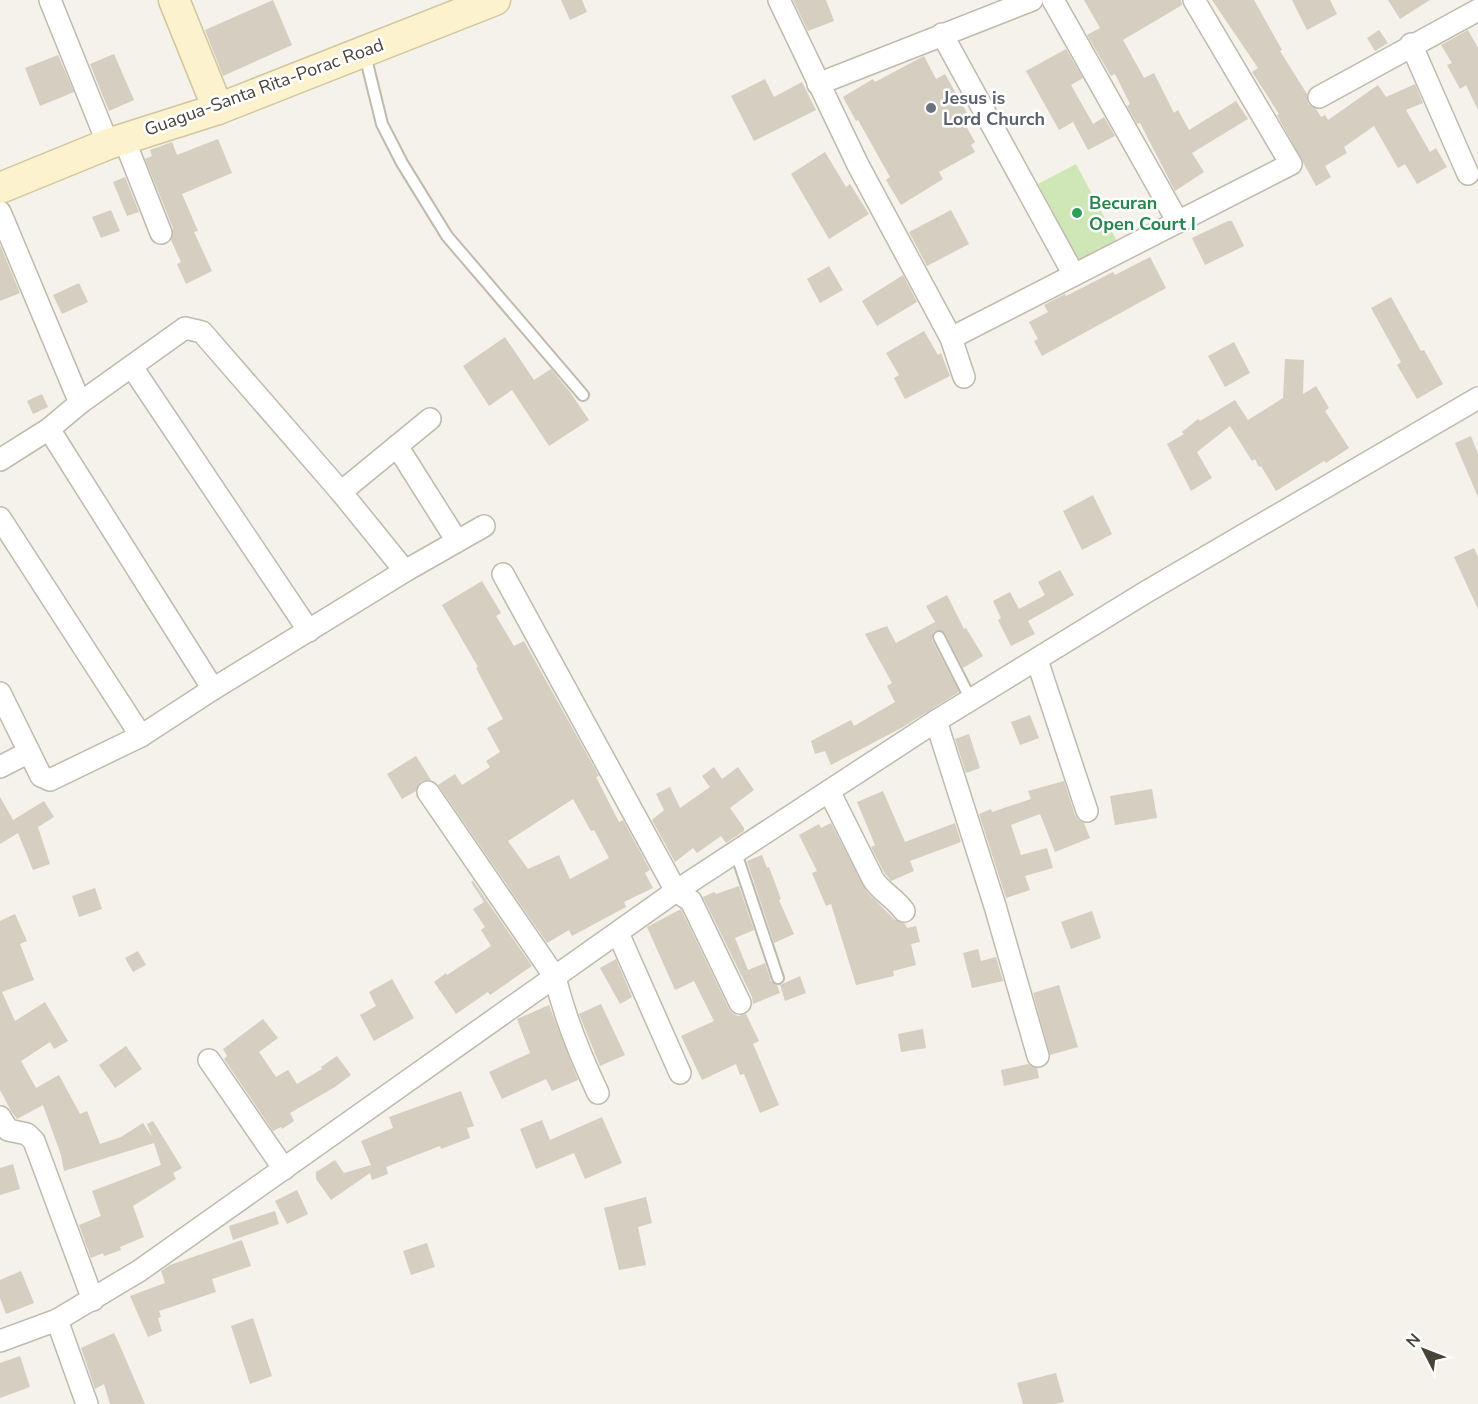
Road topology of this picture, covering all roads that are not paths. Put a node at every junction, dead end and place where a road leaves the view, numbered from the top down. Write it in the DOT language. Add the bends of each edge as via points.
graph roads {
  1 [pos="50,0"];
  2 [pos="174,0"];
  3 [pos="495,0"];
  4 [pos="779,0"];
  5 [pos="1032,0"];
  6 [pos="1053,0"];
  7 [pos="1194,0"];
  8 [pos="463,6"];
  9 [pos="1477,13"];
  10 [pos="942,34"];
  11 [pos="1412,45"];
  12 [pos="364,51"];
  13 [pos="818,84"];
  14 [pos="1318,97"];
  15 [pos="218,109"];
  16 [pos="116,141"];
  17 [pos="1468,174"];
  18 [pos="0,188"];
  19 [pos="0,212"];
  20 [pos="1178,222"];
  21 [pos="161,233"];
  22 [pos="1074,275"];
  23 [pos="951,338"];
  24 [pos="132,367"];
  25 [pos="963,377"];
  26 [pos="583,395"];
  27 [pos="1478,398"];
  28 [pos="80,403"];
  29 [pos="430,419"];
  30 [pos="49,429"];
  31 [pos="397,446"];
  32 [pos="0,460"];
  33 [pos="341,492"];
  34 [pos="0,518"];
  35 [pos="484,526"];
  36 [pos="457,542"];
  37 [pos="405,572"];
  38 [pos="503,574"];
  39 [pos="309,631"];
  40 [pos="939,637"];
  41 [pos="1037,660"];
  42 [pos="213,688"];
  43 [pos="0,693"];
  44 [pos="971,700"];
  45 [pos="936,721"];
  46 [pos="141,736"];
  47 [pos="29,752"];
  48 [pos="0,767"];
  49 [pos="829,791"];
  50 [pos="428,792"];
  51 [pos="1087,811"];
  52 [pos="736,853"];
  53 [pos="676,891"];
  54 [pos="904,911"];
  55 [pos="618,933"];
  56 [pos="555,976"];
  57 [pos="778,978"];
  58 [pos="740,1003"];
  59 [pos="1038,1056"];
  60 [pos="210,1060"];
  61 [pos="680,1073"];
  62 [pos="598,1093"];
  63 [pos="0,1117"];
  64 [pos="284,1169"];
  65 [pos="93,1300"];
  66 [pos="57,1320"];
  67 [pos="0,1341"];
  68 [pos="87,1404"];
  1 -- 16 [label="street"];
  2 -- 15 [label="main road"];
  3 -- 8 [label="main road, Guagua-Santa Rita-Porac Road"];
  4 -- 13 [label="street"];
  5 -- 10 [label="street"];
  6 -- 20 [label="street"];
  7 -- 20 [label="street" via="1290,164"];
  8 -- 12 [label="main road, Guagua-Santa Rita-Porac Road"];
  9 -- 11 [label="street"];
  10 -- 13 [label="street"];
  10 -- 22 [label="street"];
  11 -- 14 [label="street"];
  11 -- 17 [label="street"];
  12 -- 15 [label="main road, Guagua-Santa Rita-Porac Road"];
  12 -- 26 [label="lane" via="382,124 447,236"];
  13 -- 23 [label="street"];
  15 -- 16 [label="main road, Guagua-Santa Rita-Porac Road"];
  16 -- 18 [label="main road, Guagua-Santa Rita-Porac Road"];
  16 -- 21 [label="street"];
  19 -- 28 [label="street"];
  20 -- 22 [label="street"];
  22 -- 23 [label="street"];
  23 -- 25 [label="street"];
  24 -- 28 [label="street"];
  24 -- 33 [label="street" via="185,328 202,332"];
  24 -- 39 [label="street"];
  27 -- 41 [label="street"];
  28 -- 30 [label="street"];
  29 -- 31 [label="street"];
  30 -- 32 [label="street"];
  30 -- 42 [label="street"];
  31 -- 33 [label="street"];
  31 -- 36 [label="street"];
  33 -- 37 [label="street"];
  34 -- 46 [label="street"];
  35 -- 36 [label="street"];
  36 -- 37 [label="street"];
  37 -- 39 [label="street"];
  38 -- 53 [label="street"];
  39 -- 42 [label="street"];
  40 -- 44 [label="lane"];
  41 -- 44 [label="street"];
  41 -- 51 [label="street"];
  42 -- 46 [label="street"];
  43 -- 47 [label="street"];
  44 -- 45 [label="street"];
  45 -- 49 [label="street"];
  45 -- 59 [label="street"];
  46 -- 47 [label="street" via="50,780 41,776"];
  47 -- 48 [label="street"];
  49 -- 52 [label="street"];
  49 -- 54 [label="street" via="873,879"];
  50 -- 56 [label="street"];
  52 -- 53 [label="street"];
  52 -- 57 [label="lane"];
  53 -- 55 [label="street"];
  53 -- 58 [label="street" via="691,902"];
  55 -- 56 [label="street"];
  55 -- 61 [label="street"];
  56 -- 62 [label="street" via="576,1046"];
  56 -- 64 [label="street"];
  60 -- 64 [label="street"];
  63 -- 65 [label="street" via="8,1130 27,1134 34,1141"];
  64 -- 65 [label="street"];
  65 -- 66 [label="street"];
  66 -- 67 [label="street"];
  66 -- 68 [label="street"];
}
